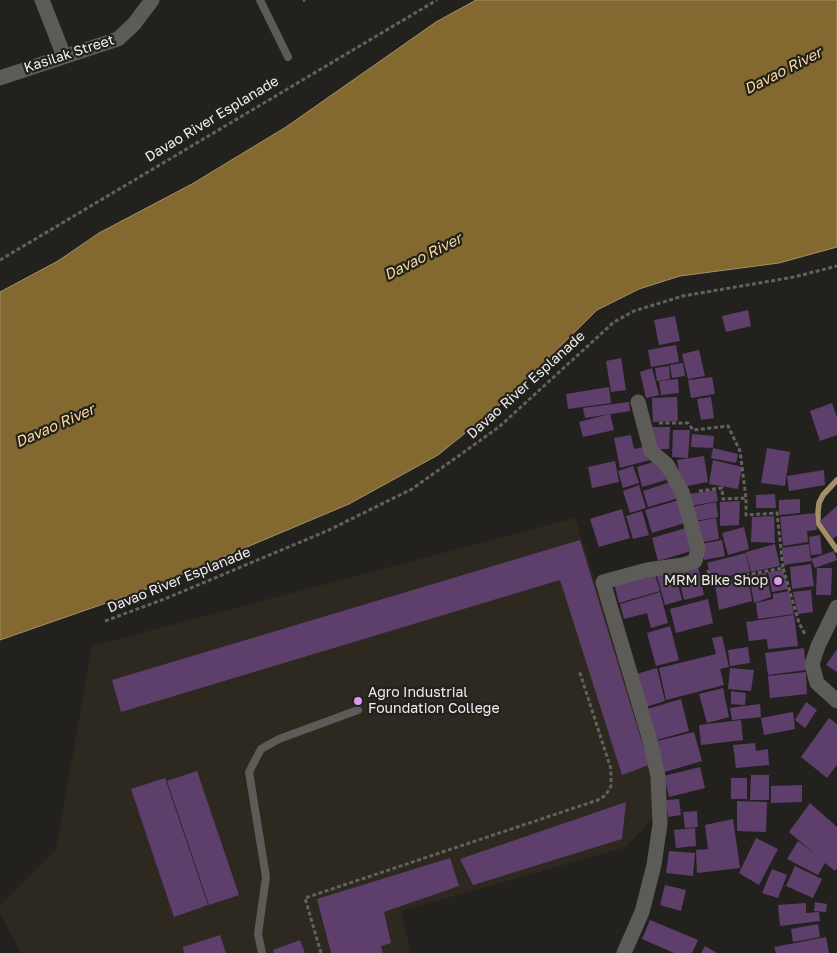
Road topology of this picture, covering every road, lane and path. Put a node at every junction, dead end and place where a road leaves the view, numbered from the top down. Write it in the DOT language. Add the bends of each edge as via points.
graph roads {
  1 [pos="42,0"];
  2 [pos="152,0"];
  3 [pos="260,0"];
  4 [pos="437,0"];
  5 [pos="64,56"];
  6 [pos="288,56"];
  7 [pos="0,78"];
  8 [pos="0,260"];
  9 [pos="837,266"];
  10 [pos="638,402"];
  11 [pos="644,423"];
  12 [pos="682,492"];
  13 [pos="746,498"];
  14 [pos="695,561"];
  15 [pos="783,568"];
  16 [pos="837,607"];
  17 [pos="105,622"];
  18 [pos="818,646"];
  19 [pos="580,670"];
  20 [pos="837,701"];
  21 [pos="358,710"];
  22 [pos="262,953"];
  23 [pos="321,953"];
  24 [pos="624,953"];
  1 -- 5 [label="street"];
  2 -- 5 [label="street, Kasilak Street" via="118,39"];
  3 -- 6 [label="lane"];
  4 -- 8 [label="path, Davao River Esplanade"];
  5 -- 7 [label="street, Kasilak Street"];
  9 -- 17 [label="path, Davao River Esplanade" via="794,278 683,296 634,311 614,322 500,427 412,489 321,534"];
  10 -- 11 [label="street"];
  11 -- 12 [label="street" via="651,451 662,459"];
  11 -- 13 [label="path" via="688,423 693,430 728,426 740,450"];
  12 -- 13 [label="path" via="722,488 723,499"];
  12 -- 14 [label="street" via="696,535 698,549"];
  13 -- 15 [label="path" via="746,515 777,513"];
  14 -- 15 [label="path" via="706,568 712,581"];
  14 -- 24 [label="street" via="603,582 658,776 660,824 654,865 642,912"];
  15 -- 18 [label="path" via="799,622 806,636"];
  16 -- 18 [label="street"];
  18 -- 20 [label="street" via="812,664 813,673 817,683"];
  19 -- 23 [label="path" via="611,770 611,786 606,795 305,898"];
  21 -- 22 [label="lane" via="279,739 261,750 249,772 266,877 258,934"];
}
